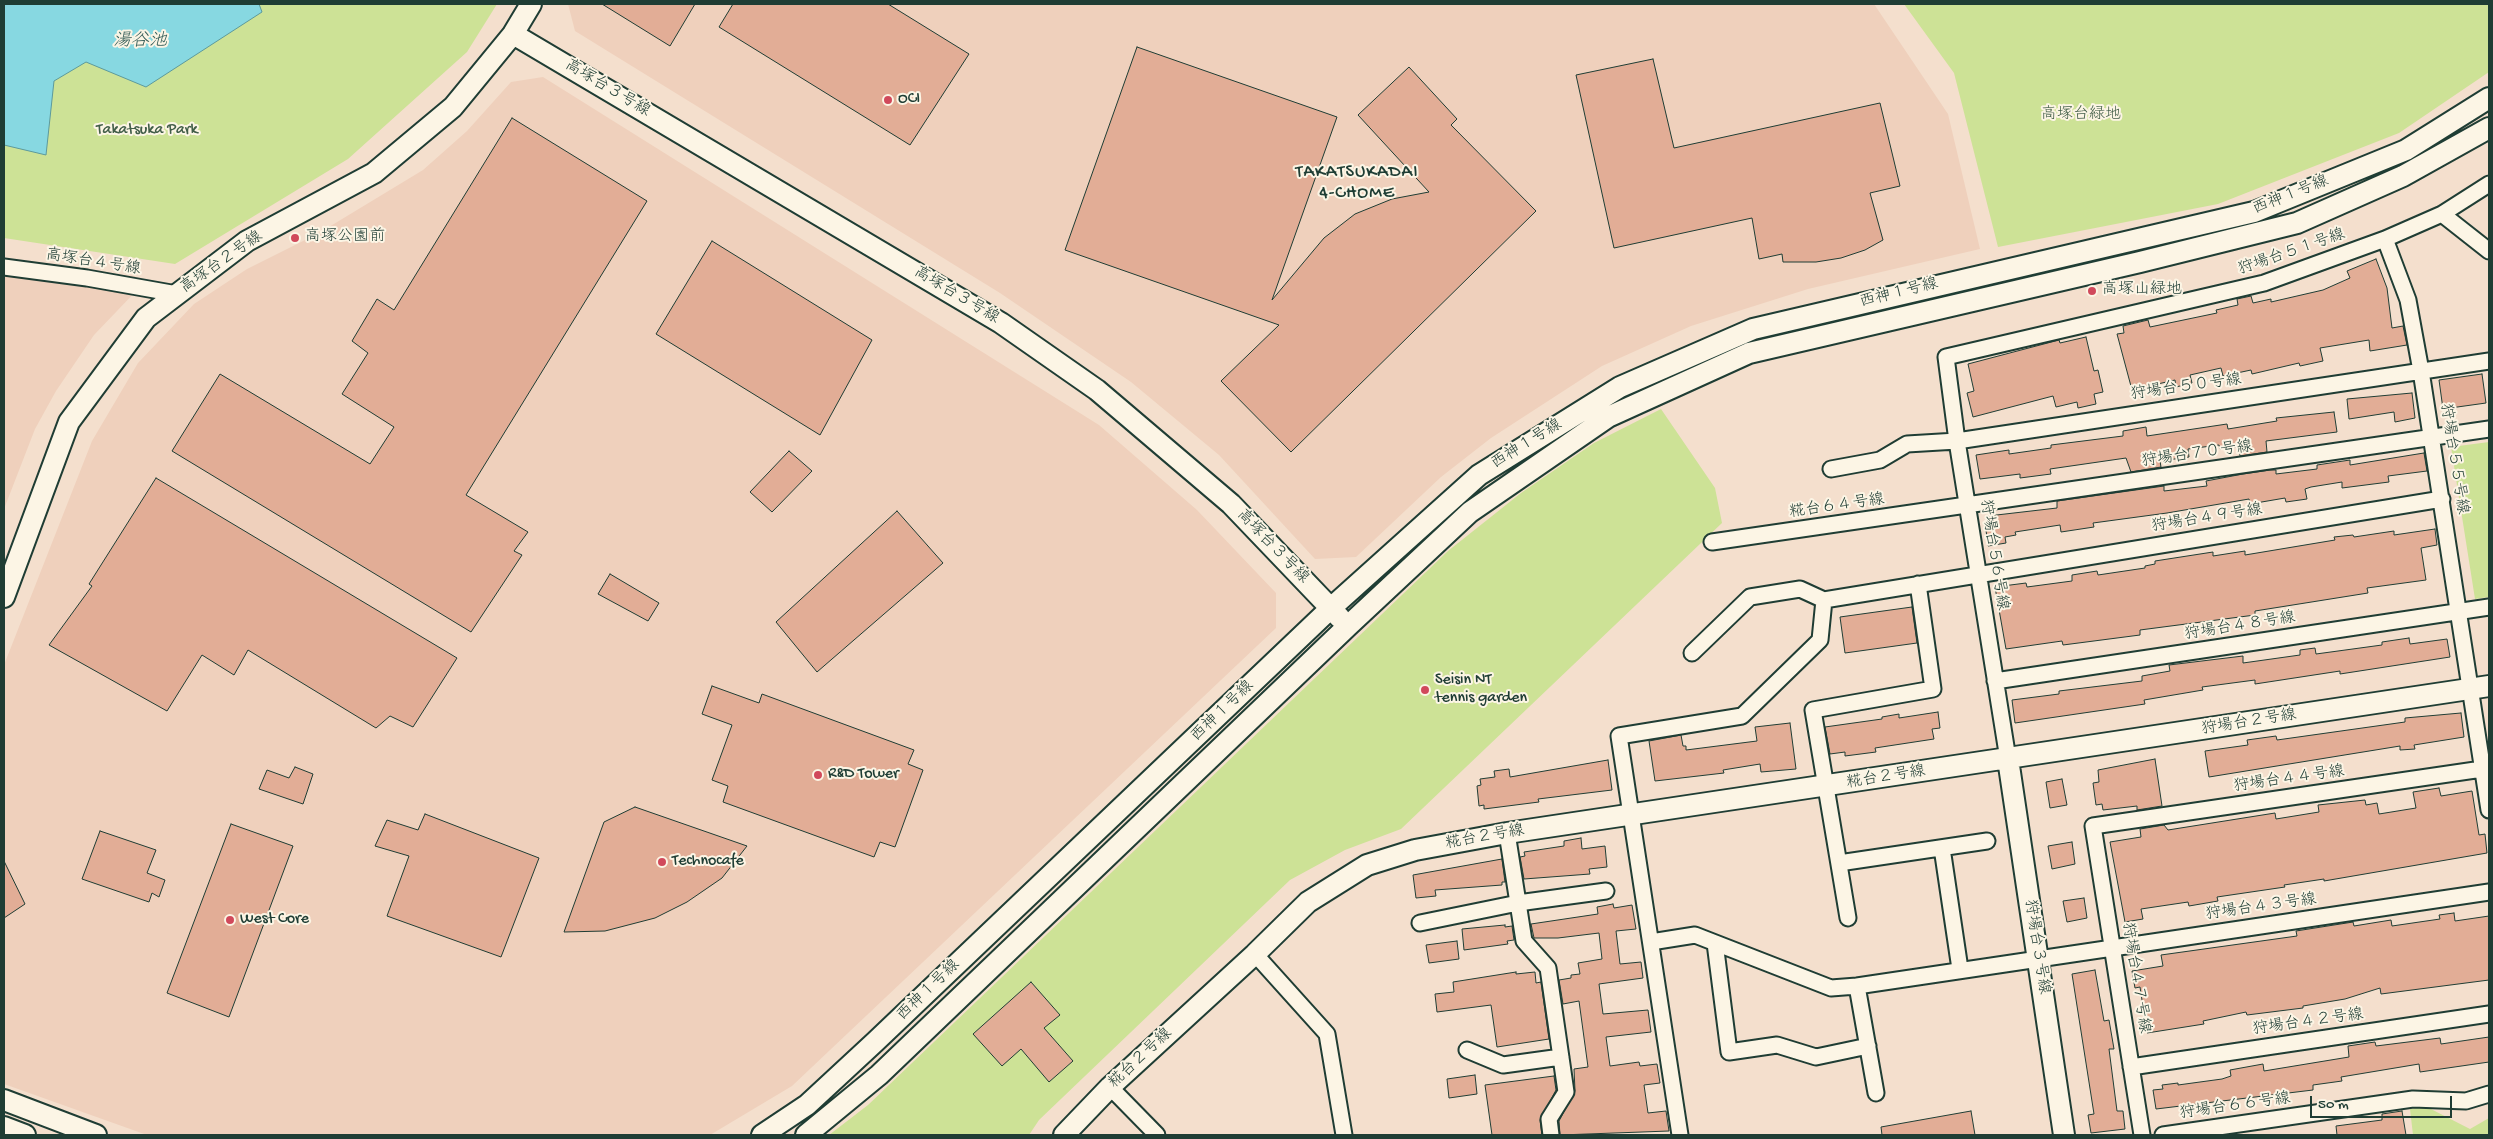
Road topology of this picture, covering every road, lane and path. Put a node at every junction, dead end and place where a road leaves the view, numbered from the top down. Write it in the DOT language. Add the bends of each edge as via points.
graph roads {
  1 [pos="531,4"];
  2 [pos="513,34"];
  3 [pos="2489,98"];
  4 [pos="2489,128"];
  5 [pos="2489,184"];
  6 [pos="2442,214"];
  7 [pos="2385,239"];
  8 [pos="2489,252"];
  9 [pos="4,267"];
  10 [pos="177,294"];
  11 [pos="1946,357"];
  12 [pos="2489,361"];
  13 [pos="2421,371"];
  14 [pos="2489,429"];
  15 [pos="2432,438"];
  16 [pos="1957,441"];
  17 [pos="1831,469"];
  18 [pos="2442,500"];
  19 [pos="1967,506"];
  20 [pos="1712,542"];
  21 [pos="1978,574"];
  22 [pos="1918,584"];
  23 [pos="4,597"];
  24 [pos="1824,600"];
  25 [pos="2489,607"];
  26 [pos="1332,608"];
  27 [pos="2459,611"];
  28 [pos="1348,626"];
  29 [pos="1692,653"];
  30 [pos="1996,681"];
  31 [pos="2480,688"];
  32 [pos="2008,759"];
  33 [pos="2486,769"];
  34 [pos="1827,786"];
  35 [pos="2489,810"];
  36 [pos="1631,815"];
  37 [pos="2093,826"];
  38 [pos="1507,833"];
  39 [pos="1987,841"];
  40 [pos="1942,848"];
  41 [pos="1839,863"];
  42 [pos="1606,891"];
  43 [pos="2489,892"];
  44 [pos="1518,904"];
  45 [pos="1848,918"];
  46 [pos="1420,923"];
  47 [pos="1651,942"];
  48 [pos="1715,943"];
  49 [pos="2113,947"];
  50 [pos="1255,954"];
  51 [pos="2038,958"];
  52 [pos="1960,969"];
  53 [pos="1857,986"];
  54 [pos="2489,1014"];
  55 [pos="1868,1046"];
  56 [pos="1468,1050"];
  57 [pos="1560,1057"];
  58 [pos="2132,1067"];
  59 [pos="1110,1087"];
  60 [pos="1876,1093"];
  61 [pos="2489,1094"];
  62 [pos="4,1100"];
  63 [pos="4,1127"];
  64 [pos="25,1135"];
  65 [pos="96,1135"];
  66 [pos="762,1135"];
  67 [pos="806,1135"];
  68 [pos="1064,1135"];
  69 [pos="1157,1135"];
  70 [pos="1344,1135"];
  71 [pos="1551,1135"];
  72 [pos="1680,1135"];
  73 [pos="2064,1135"];
  74 [pos="2142,1135"];
  75 [pos="2163,1135"];
  1 -- 2 [label="street, 高塚台２号線"];
  2 -- 10 [label="street, 高塚台２号線" via="453,107 374,173 247,241"];
  2 -- 26 [label="street, 高塚台３号線" via="1001,323 1090,384 1231,504"];
  3 -- 26 [label="street, 西神１号線" via="2406,150 2254,212 1753,329 1627,384 1479,474"];
  4 -- 28 [label="street, 西神１号線" via="2403,176 2297,223 1749,353 1608,417 1470,512"];
  5 -- 6 [label="street, 狩場台５１号線"];
  6 -- 7 [label="street, 狩場台５１号線"];
  6 -- 8 [label="street"];
  7 -- 11 [label="street, 狩場台５１号線" via="2264,283"];
  7 -- 13 [label="street, 狩場台５５号線" via="2408,300"];
  9 -- 10 [label="street, 高塚台４号線"];
  10 -- 23 [label="street, 高塚台２号線" via="146,318 69,422"];
  11 -- 16 [label="street, 狩場台５６号線"];
  12 -- 13 [label="street, 狩場台５０号線"];
  13 -- 15 [label="street, 狩場台５５号線"];
  13 -- 16 [label="street, 狩場台５０号線"];
  14 -- 15 [label="street, 狩場台７０号線"];
  15 -- 18 [label="street, 狩場台５５号線"];
  15 -- 19 [label="street, 狩場台７０号線"];
  16 -- 17 [label="street, 狩場台５０号線" via="1907,444 1880,460"];
  16 -- 19 [label="street, 狩場台５６号線"];
  18 -- 21 [label="street, 狩場台４９号線"];
  18 -- 27 [label="street, 狩場台５５号線"];
  19 -- 20 [label="street, 糀台６４号線"];
  19 -- 21 [label="street, 狩場台５６号線"];
  21 -- 22 [label="street, 狩場台４９号線"];
  21 -- 30 [label="street, 狩場台５６号線"];
  22 -- 24 [label="street, 狩場台４９号線"];
  22 -- 34 [label="street" via="1934,690 1813,710"];
  24 -- 29 [label="street" via="1800,589 1750,597"];
  24 -- 36 [label="street" via="1820,640 1742,716 1619,736"];
  25 -- 27 [label="street, 狩場台４８号線"];
  26 -- 28 [label="street, 高塚台３号線"];
  26 -- 66 [label="street, 西神１号線" via="875,1042 807,1104"];
  27 -- 30 [label="street, 狩場台４８号線"];
  27 -- 31 [label="street, 狩場台５５号線"];
  28 -- 67 [label="street, 西神１号線" via="879,1075"];
  30 -- 32 [label="street, 狩場台５６号線"];
  31 -- 32 [label="street, 狩場台２号線"];
  31 -- 33 [label="street, 狩場台５５号線"];
  32 -- 34 [label="street, 糀台２号線"];
  32 -- 51 [label="street, 狩場台３号線"];
  33 -- 35 [label="street, 狩場台５５号線"];
  33 -- 37 [label="street, 狩場台４４号線"];
  34 -- 36 [label="street, 糀台２号線"];
  34 -- 41 [label="street"];
  36 -- 38 [label="street, 糀台２号線"];
  36 -- 47 [label="street"];
  37 -- 49 [label="street, 狩場台４７号線"];
  38 -- 44 [label="street"];
  38 -- 50 [label="street, 糀台２号線" via="1415,850 1367,865 1308,902"];
  39 -- 40 [label="street"];
  40 -- 41 [label="street"];
  40 -- 52 [label="street"];
  41 -- 45 [label="street"];
  42 -- 44 [label="street"];
  43 -- 49 [label="street, 狩場台４３号線"];
  44 -- 46 [label="street"];
  44 -- 57 [label="street" via="1524,941 1548,968"];
  47 -- 48 [label="street, 狩場台４３号線" via="1695,935"];
  47 -- 72 [label="street"];
  48 -- 53 [label="street, 狩場台４３号線" via="1830,988"];
  48 -- 55 [label="street" via="1729,1052 1777,1045 1816,1057"];
  49 -- 51 [label="street, 狩場台４３号線"];
  49 -- 58 [label="street, 狩場台４７号線"];
  50 -- 59 [label="street, 糀台２号線"];
  50 -- 70 [label="street" via="1327,1034"];
  51 -- 52 [label="street, 狩場台４３号線"];
  51 -- 73 [label="street, 狩場台３号線"];
  52 -- 53 [label="street, 狩場台４３号線"];
  53 -- 55 [label="street"];
  54 -- 58 [label="street, 狩場台４２号線"];
  55 -- 60 [label="street"];
  56 -- 57 [label="street" via="1504,1065"];
  57 -- 71 [label="street" via="1566,1092 1549,1119"];
  58 -- 74 [label="street, 狩場台４７号線"];
  59 -- 68 [label="street, 糀台２号線"];
  59 -- 69 [label="street"];
  61 -- 75 [label="street, 狩場台６６号線" via="2466,1101 2413,1099"];
  62 -- 65 [label="street"];
  63 -- 64 [label="street"];
}
